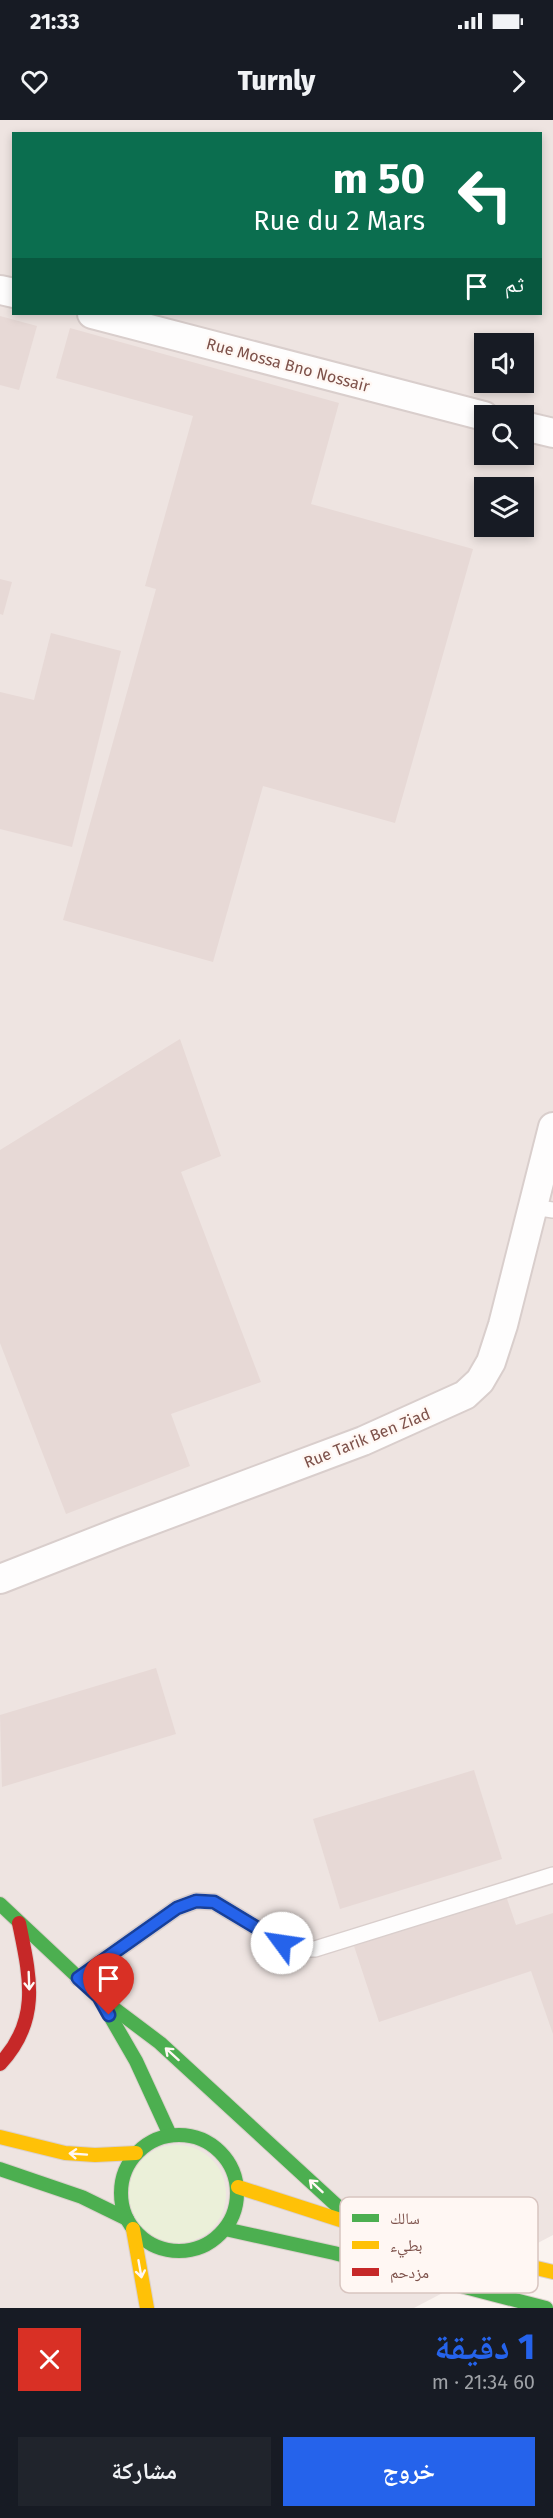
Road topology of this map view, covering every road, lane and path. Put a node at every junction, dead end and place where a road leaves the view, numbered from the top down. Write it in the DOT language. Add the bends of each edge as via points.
graph roads {
  1 [pos="96,315"];
  2 [pos="474,413"];
  3 [pos="534,429"];
  4 [pos="553,434"];
  5 [pos="553,1127"];
  6 [pos="543,1209"];
  7 [pos="0,1579"];
  8 [pos="553,1875"];
  9 [pos="0,1904"];
  10 [pos="19,1923"];
  11 [pos="78,1978"];
  12 [pos="99,1997"];
  13 [pos="0,2064"];
  14 [pos="170,2135"];
  15 [pos="0,2137"];
  16 [pos="136,2153"];
  17 [pos="0,2169"];
  18 [pos="238,2187"];
  19 [pos="340,2209"];
  20 [pos="340,2220"];
  21 [pos="130,2224"];
  22 [pos="225,2229"];
  23 [pos="340,2255"];
  24 [pos="538,2268"];
  25 [pos="553,2272"];
  26 [pos="488,2293"];
  27 [pos="147,2308"];
  28 [pos="546,2308"];
  1 -- 2 [label="street, Rue Mossa Bno Nossair"];
  3 -- 4 [label="street"];
  5 -- 6 [label="street, Rue Tarik Ben Ziad"];
  6 -- 7 [label="street, Rue Tarik Ben Ziad" via="491,1362 480,1381 465,1395 363,1441"];
  8 -- 11 [label="lane" via="315,1949 297,1949 282,1943 214,1902 196,1901 177,1908"];
  9 -- 10 [label="main road"];
  10 -- 11 [label="main road"];
  10 -- 13 [label="main road, one-way" via="30,1976 29,2008 24,2033 13,2054"];
  11 -- 12 [label="main road"];
  12 -- 14 [label="main road" via="136,2061"];
  19 -- 12 [label="main road, one-way" via="160,2043"];
  14 -- 16 [label="main road"];
  14 -- 18 [label="main road" via="194,2136 215,2146 231,2164"];
  16 -- 15 [label="main road, one-way" via="65,2153"];
  16 -- 21 [label="main road" via="121,2185 121,2203"];
  17 -- 21 [label="main road" via="82,2197"];
  18 -- 20 [label="main road"];
  18 -- 22 [label="main road" via="236,2209"];
  21 -- 22 [label="main road" via="149,2243 169,2250 190,2250"];
  21 -- 27 [label="main road, one-way"];
  22 -- 23 [label="main road"];
  24 -- 25 [label="main road"];
  26 -- 28 [label="main road"];
}
